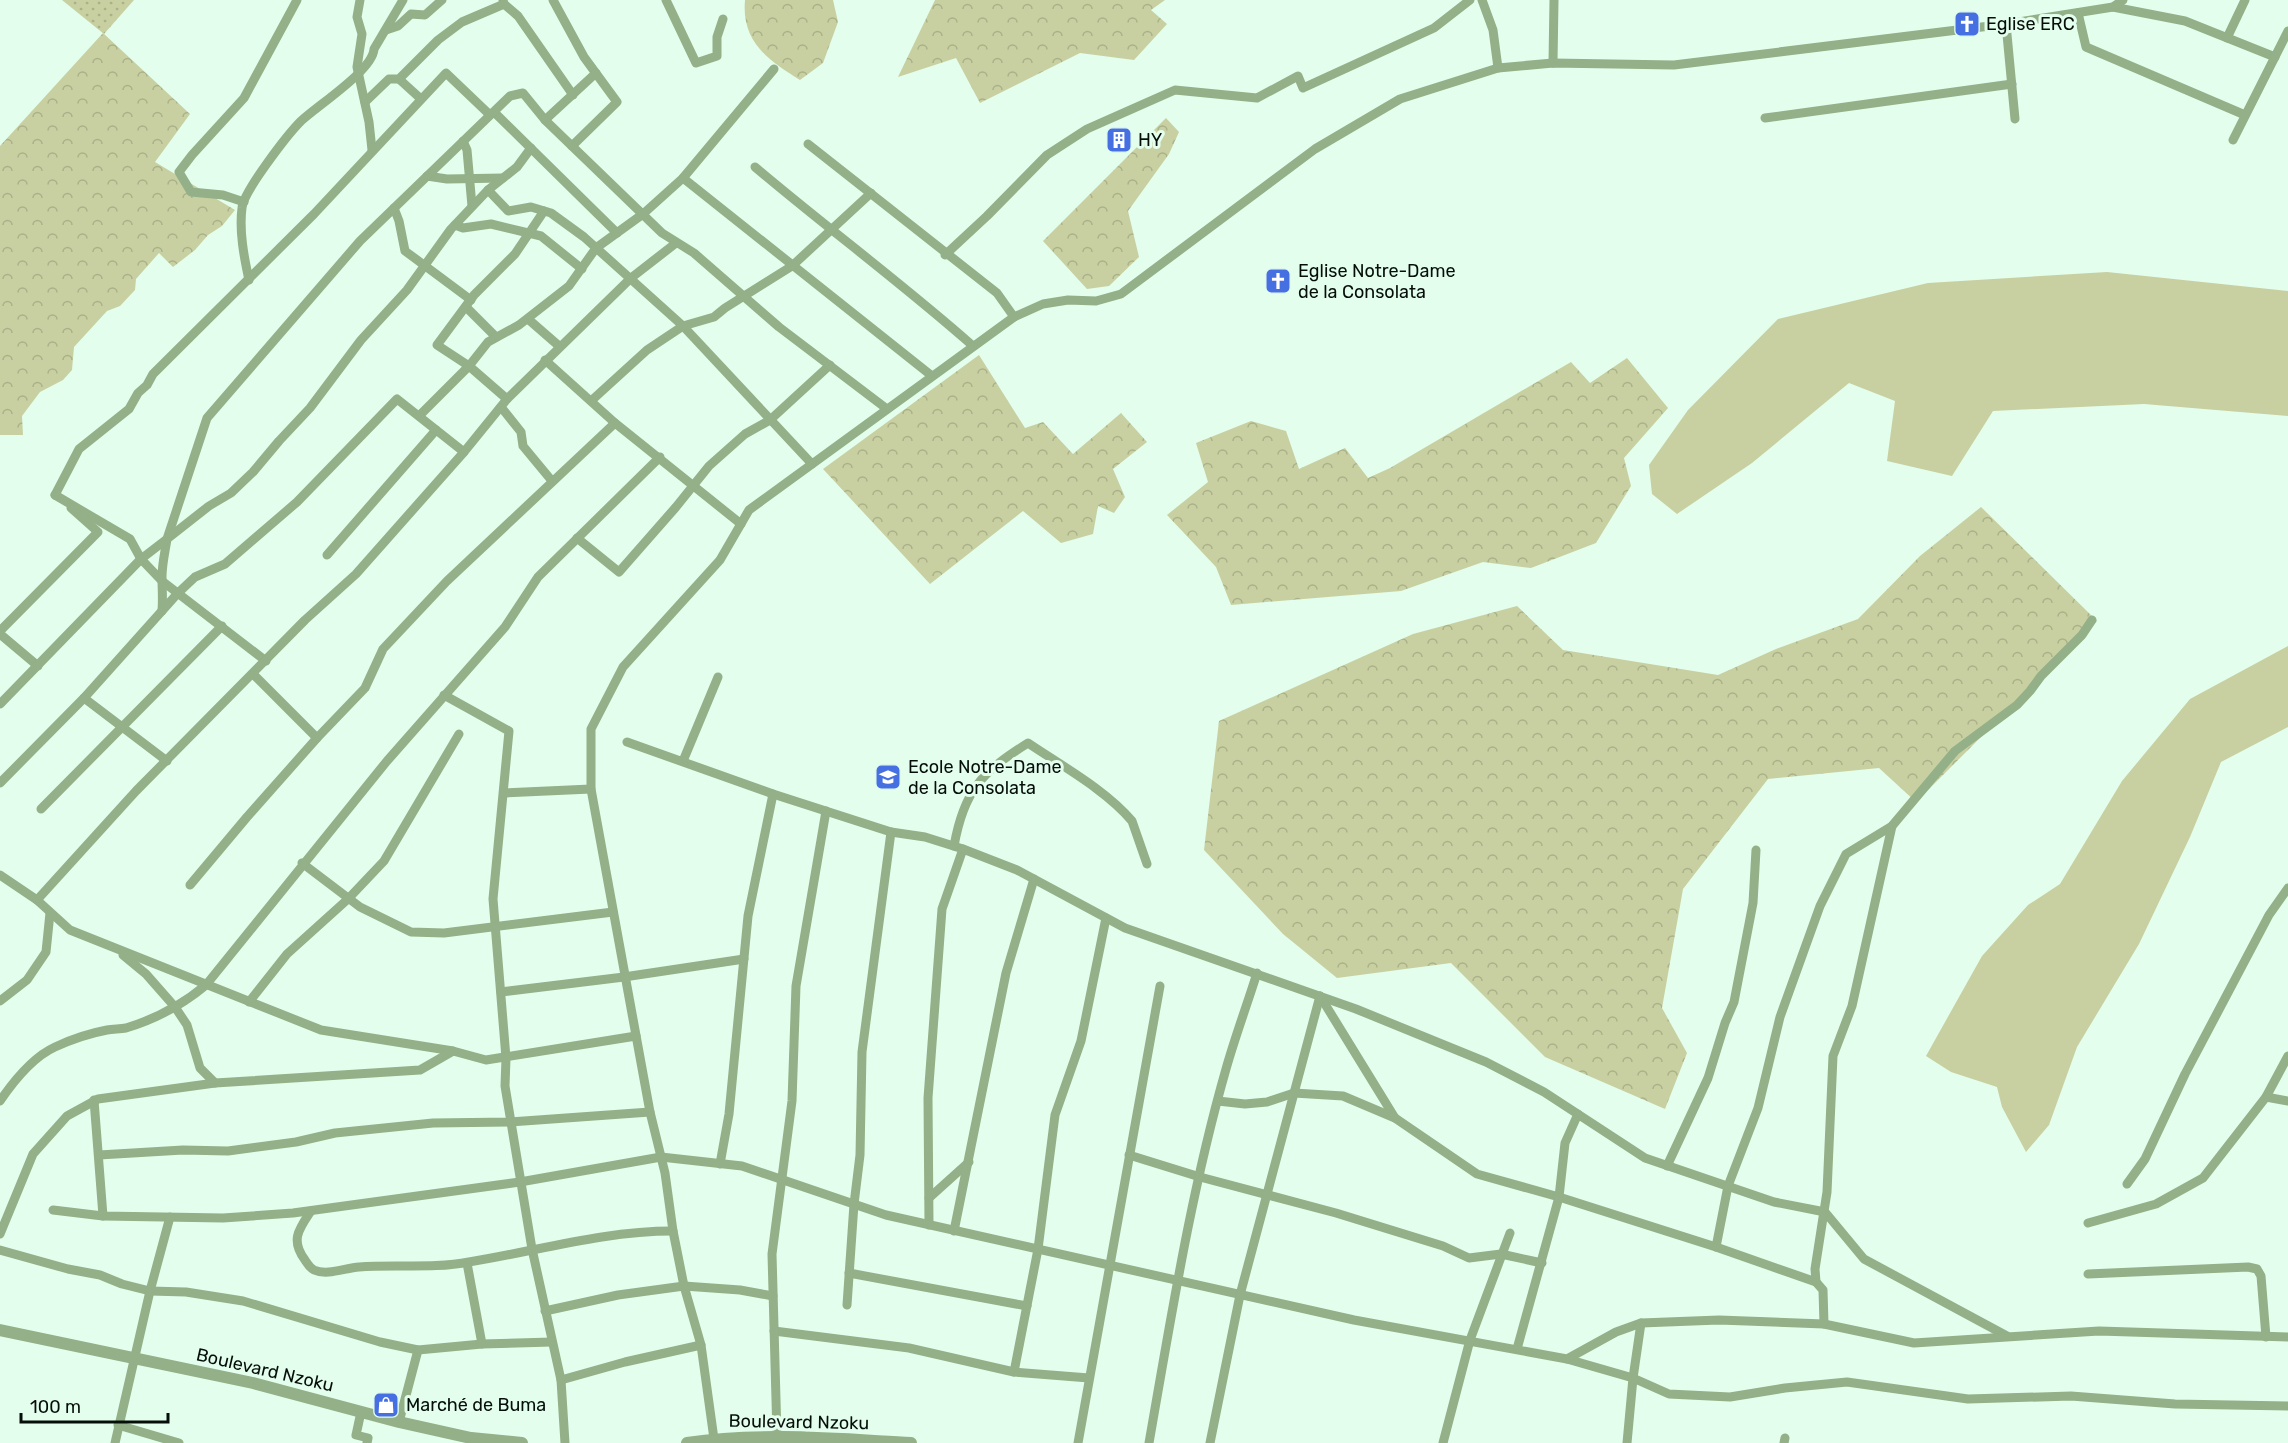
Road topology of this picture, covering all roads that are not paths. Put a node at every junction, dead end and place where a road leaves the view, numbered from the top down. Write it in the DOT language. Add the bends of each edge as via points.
graph roads {
  1 [pos="297,0"];
  2 [pos="360,0"];
  3 [pos="403,0"];
  4 [pos="442,0"];
  5 [pos="552,0"];
  6 [pos="666,0"];
  7 [pos="1470,0"];
  8 [pos="1482,0"];
  9 [pos="1554,0"];
  10 [pos="2123,0"];
  11 [pos="2245,0"];
  12 [pos="503,2"];
  13 [pos="2113,7"];
  14 [pos="2078,12"];
  15 [pos="723,19"];
  16 [pos="2006,24"];
  17 [pos="386,31"];
  18 [pos="2288,31"];
  19 [pos="2227,38"];
  20 [pos="2275,57"];
  21 [pos="1553,63"];
  22 [pos="1497,68"];
  23 [pos="774,69"];
  24 [pos="358,72"];
  25 [pos="596,73"];
  26 [pos="399,79"];
  27 [pos="2012,84"];
  28 [pos="573,95"];
  29 [pos="421,99"];
  30 [pos="365,102"];
  31 [pos="492,114"];
  32 [pos="2245,115"];
  33 [pos="1765,118"];
  34 [pos="2015,119"];
  35 [pos="545,120"];
  36 [pos="2233,140"];
  37 [pos="463,141"];
  38 [pos="807,144"];
  39 [pos="572,146"];
  40 [pos="531,148"];
  41 [pos="372,150"];
  42 [pos="755,167"];
  43 [pos="427,176"];
  44 [pos="471,178"];
  45 [pos="503,178"];
  46 [pos="683,178"];
  47 [pos="488,189"];
  48 [pos="870,193"];
  49 [pos="244,202"];
  50 [pos="472,206"];
  51 [pos="394,208"];
  52 [pos="544,211"];
  53 [pos="643,214"];
  54 [pos="454,225"];
  55 [pos="831,230"];
  56 [pos="617,233"];
  57 [pos="530,234"];
  58 [pos="676,243"];
  59 [pos="597,248"];
  60 [pos="945,255"];
  61 [pos="423,266"];
  62 [pos="792,266"];
  63 [pos="582,269"];
  64 [pos="631,278"];
  65 [pos="249,280"];
  66 [pos="745,297"];
  67 [pos="468,303"];
  68 [pos="1014,317"];
  69 [pos="528,319"];
  70 [pos="682,326"];
  71 [pos="496,337"];
  72 [pos="559,346"];
  73 [pos="973,346"];
  74 [pos="545,360"];
  75 [pos="830,365"];
  76 [pos="469,366"];
  77 [pos="932,376"];
  78 [pos="591,401"];
  79 [pos="504,403"];
  80 [pos="887,409"];
  81 [pos="419,416"];
  82 [pos="770,420"];
  83 [pos="615,423"];
  84 [pos="436,430"];
  85 [pos="464,452"];
  86 [pos="660,457"];
  87 [pos="812,464"];
  88 [pos="552,481"];
  89 [pos="693,487"];
  90 [pos="55,495"];
  91 [pos="741,524"];
  92 [pos="577,538"];
  93 [pos="167,539"];
  94 [pos="327,555"];
  95 [pos="141,559"];
  96 [pos="162,580"];
  97 [pos="178,593"];
  98 [pos="162,611"];
  99 [pos="2092,620"];
  100 [pos="222,626"];
  101 [pos="0,632"];
  102 [pos="266,661"];
  103 [pos="38,666"];
  104 [pos="253,674"];
  105 [pos="718,677"];
  106 [pos="444,695"];
  107 [pos="84,698"];
  108 [pos="0,704"];
  109 [pos="124,727"];
  110 [pos="459,734"];
  111 [pos="317,738"];
  112 [pos="627,742"];
  113 [pos="167,760"];
  114 [pos="683,761"];
  115 [pos="0,783"];
  116 [pos="591,789"];
  117 [pos="504,792"];
  118 [pos="773,794"];
  119 [pos="41,809"];
  120 [pos="826,811"];
  121 [pos="1892,826"];
  122 [pos="891,832"];
  123 [pos="958,848"];
  124 [pos="1756,850"];
  125 [pos="302,863"];
  126 [pos="1148,864"];
  127 [pos="0,875"];
  128 [pos="1034,879"];
  129 [pos="190,885"];
  130 [pos="2288,888"];
  131 [pos="348,899"];
  132 [pos="37,900"];
  133 [pos="613,912"];
  134 [pos="50,913"];
  135 [pos="1106,918"];
  136 [pos="495,926"];
  137 [pos="115,948"];
  138 [pos="744,959"];
  139 [pos="1257,974"];
  140 [pos="624,977"];
  141 [pos="206,985"];
  142 [pos="1160,986"];
  143 [pos="501,992"];
  144 [pos="1320,996"];
  145 [pos="0,1001"];
  146 [pos="249,1002"];
  147 [pos="175,1007"];
  148 [pos="636,1036"];
  149 [pos="453,1051"];
  150 [pos="2288,1056"];
  151 [pos="506,1058"];
  152 [pos="214,1083"];
  153 [pos="1294,1092"];
  154 [pos="2266,1097"];
  155 [pos="94,1100"];
  156 [pos="0,1101"];
  157 [pos="1218,1101"];
  158 [pos="2288,1101"];
  159 [pos="650,1112"];
  160 [pos="1578,1114"];
  161 [pos="1395,1118"];
  162 [pos="510,1122"];
  163 [pos="99,1155"];
  164 [pos="1129,1155"];
  165 [pos="661,1157"];
  166 [pos="969,1162"];
  167 [pos="720,1164"];
  168 [pos="1667,1166"];
  169 [pos="1200,1177"];
  170 [pos="783,1180"];
  171 [pos="520,1182"];
  172 [pos="2127,1184"];
  173 [pos="1728,1186"];
  174 [pos="1266,1194"];
  175 [pos="1559,1197"];
  176 [pos="929,1198"];
  177 [pos="854,1204"];
  178 [pos="53,1210"];
  179 [pos="311,1211"];
  180 [pos="1826,1212"];
  181 [pos="103,1216"];
  182 [pos="170,1217"];
  183 [pos="2088,1223"];
  184 [pos="929,1225"];
  185 [pos="672,1231"];
  186 [pos="954,1231"];
  187 [pos="1510,1233"];
  188 [pos="0,1234"];
  189 [pos="1716,1247"];
  190 [pos="532,1248"];
  191 [pos="1038,1249"];
  192 [pos="0,1250"];
  193 [pos="1501,1254"];
  194 [pos="467,1263"];
  195 [pos="1542,1263"];
  196 [pos="1109,1266"];
  197 [pos="849,1273"];
  198 [pos="2088,1274"];
  199 [pos="1177,1281"];
  200 [pos="1816,1282"];
  201 [pos="684,1286"];
  202 [pos="150,1291"];
  203 [pos="1240,1295"];
  204 [pos="773,1296"];
  205 [pos="847,1305"];
  206 [pos="1027,1306"];
  207 [pos="545,1311"];
  208 [pos="1641,1323"];
  209 [pos="1824,1324"];
  210 [pos="0,1330"];
  211 [pos="774,1331"];
  212 [pos="2007,1336"];
  213 [pos="2266,1337"];
  214 [pos="2288,1337"];
  215 [pos="1470,1340"];
  216 [pos="552,1342"];
  217 [pos="482,1344"];
  218 [pos="701,1345"];
  219 [pos="1517,1349"];
  220 [pos="418,1350"];
  221 [pos="134,1359"];
  222 [pos="1567,1359"];
  223 [pos="1014,1372"];
  224 [pos="1089,1378"];
  225 [pos="1633,1378"];
  226 [pos="561,1380"];
  227 [pos="2288,1406"];
  228 [pos="361,1412"];
  229 [pos="399,1422"];
  230 [pos="118,1425"];
  231 [pos="777,1436"];
  232 [pos="714,1439"];
  233 [pos="175,1442"];
  234 [pos="115,1443"];
  235 [pos="367,1443"];
  236 [pos="522,1443"];
  237 [pos="565,1443"];
  238 [pos="687,1443"];
  239 [pos="911,1443"];
  240 [pos="1078,1443"];
  241 [pos="1149,1443"];
  242 [pos="1210,1443"];
  243 [pos="1443,1443"];
  244 [pos="1627,1443"];
  1 -- 49 [label="street" via="244,98 179,172 191,192"];
  2 -- 24 [label="street"];
  3 -- 17 [label="street"];
  4 -- 17 [label="street" via="425,15 411,14"];
  5 -- 25 [label="street"];
  6 -- 15 [label="street" via="696,63 717,56 717,37"];
  7 -- 60 [label="street" via="1434,28 1303,88 1298,76 1257,98 1176,90 1087,129 1047,155"];
  8 -- 22 [label="street" via="1493,30"];
  9 -- 21 [label="street"];
  10 -- 13 [label="street"];
  11 -- 19 [label="street"];
  12 -- 26 [label="street" via="462,22"];
  12 -- 28 [label="street" via="518,16"];
  13 -- 14 [label="street"];
  13 -- 19 [label="street" via="2185,21"];
  14 -- 16 [label="street"];
  14 -- 32 [label="street" via="2086,47"];
  16 -- 21 [label="street" via="1674,65"];
  16 -- 27 [label="street"];
  17 -- 24 [label="street" via="374,49 374,56"];
  18 -- 20 [label="street"];
  19 -- 20 [label="street"];
  20 -- 32 [label="street"];
  21 -- 22 [label="street"];
  22 -- 68 [label="street" via="1400,99 1324,144 1121,294 1096,301 1043,304"];
  23 -- 46 [label="street"];
  24 -- 30 [label="street"];
  24 -- 49 [label="street" via="349,84 300,122"];
  25 -- 28 [label="street"];
  25 -- 39 [label="street" via="617,102"];
  26 -- 29 [label="street"];
  26 -- 30 [label="street" via="389,79"];
  27 -- 33 [label="street"];
  27 -- 34 [label="street"];
  28 -- 35 [label="street"];
  29 -- 31 [label="street" via="446,73"];
  29 -- 41 [label="street"];
  30 -- 41 [label="street"];
  31 -- 35 [label="street" via="510,96 523,93"];
  31 -- 37 [label="street"];
  31 -- 40 [label="street"];
  32 -- 36 [label="street"];
  35 -- 39 [label="street"];
  37 -- 43 [label="street"];
  37 -- 44 [label="street"];
  38 -- 48 [label="street"];
  39 -- 53 [label="street"];
  40 -- 45 [label="street" via="518,167"];
  40 -- 56 [label="street"];
  41 -- 65 [label="street"];
  42 -- 55 [label="street"];
  43 -- 44 [label="street"];
  43 -- 51 [label="street"];
  44 -- 45 [label="street"];
  44 -- 50 [label="street"];
  45 -- 47 [label="street"];
  46 -- 53 [label="street"];
  46 -- 62 [label="street"];
  47 -- 50 [label="street"];
  47 -- 52 [label="street" via="508,211 531,207"];
  48 -- 55 [label="street"];
  48 -- 60 [label="street"];
  49 -- 65 [label="street" via="244,253"];
  50 -- 54 [label="street"];
  51 -- 61 [label="street" via="405,251"];
  51 -- 93 [label="street" via="330,274 207,418"];
  52 -- 57 [label="street"];
  52 -- 59 [label="street"];
  53 -- 56 [label="street"];
  53 -- 58 [label="street"];
  54 -- 57 [label="street" via="463,228 491,224"];
  54 -- 61 [label="street"];
  55 -- 62 [label="street"];
  55 -- 73 [label="street"];
  56 -- 59 [label="street"];
  57 -- 63 [label="street" via="541,236"];
  57 -- 67 [label="street"];
  58 -- 64 [label="street"];
  58 -- 66 [label="street" via="694,253"];
  59 -- 63 [label="street"];
  59 -- 64 [label="street"];
  60 -- 68 [label="street" via="997,293"];
  61 -- 67 [label="street"];
  61 -- 93 [label="street" via="254,472"];
  62 -- 66 [label="street"];
  62 -- 77 [label="street"];
  63 -- 69 [label="street" via="569,286"];
  64 -- 70 [label="street"];
  64 -- 72 [label="street"];
  65 -- 90 [label="street" via="153,374 129,409 79,449"];
  66 -- 70 [label="street" via="714,317"];
  66 -- 75 [label="street"];
  67 -- 71 [label="street"];
  67 -- 76 [label="street" via="437,345"];
  68 -- 73 [label="street"];
  69 -- 71 [label="street"];
  69 -- 72 [label="street"];
  70 -- 78 [label="street" via="647,350"];
  70 -- 82 [label="street"];
  71 -- 76 [label="street"];
  72 -- 74 [label="street"];
  73 -- 77 [label="street"];
  74 -- 78 [label="street"];
  74 -- 79 [label="street"];
  75 -- 80 [label="street"];
  75 -- 82 [label="street"];
  76 -- 79 [label="street"];
  76 -- 81 [label="street"];
  77 -- 80 [label="street"];
  78 -- 83 [label="street"];
  79 -- 85 [label="street"];
  79 -- 88 [label="street" via="521,432 523,446"];
  80 -- 87 [label="street"];
  81 -- 84 [label="street"];
  81 -- 97 [label="street" via="397,399 297,502 225,564 195,578"];
  82 -- 87 [label="street"];
  82 -- 89 [label="street" via="745,434 709,466"];
  83 -- 86 [label="street"];
  83 -- 88 [label="street"];
  84 -- 85 [label="street"];
  84 -- 94 [label="street"];
  85 -- 102 [label="street" via="356,574"];
  86 -- 89 [label="street"];
  86 -- 92 [label="street"];
  87 -- 91 [label="street" via="748,510"];
  88 -- 111 [label="street" via="382,649 365,688"];
  89 -- 91 [label="street"];
  89 -- 92 [label="street" via="619,572"];
  90 -- 95 [label="street" via="130,539"];
  90 -- 101 [label="street" via="98,532"];
  91 -- 116 [label="street" via="720,560 623,667 591,729"];
  92 -- 106 [label="street" via="538,577 505,627"];
  93 -- 95 [label="street"];
  93 -- 96 [label="street"];
  95 -- 96 [label="street"];
  95 -- 103 [label="street"];
  96 -- 97 [label="street"];
  96 -- 98 [label="street"];
  97 -- 98 [label="street"];
  97 -- 100 [label="street"];
  98 -- 107 [label="street"];
  99 -- 121 [label="street" via="2017,705 1949,758"];
  100 -- 102 [label="street"];
  100 -- 109 [label="street"];
  101 -- 103 [label="street"];
  102 -- 104 [label="street"];
  103 -- 108 [label="street"];
  104 -- 111 [label="street"];
  104 -- 113 [label="street"];
  105 -- 114 [label="street"];
  106 -- 117 [label="street" via="509,731"];
  106 -- 125 [label="street"];
  107 -- 109 [label="street"];
  107 -- 115 [label="street"];
  109 -- 113 [label="street"];
  109 -- 119 [label="street"];
  110 -- 131 [label="street" via="384,861"];
  111 -- 129 [label="street"];
  112 -- 114 [label="street"];
  113 -- 132 [label="street"];
  114 -- 118 [label="street"];
  116 -- 117 [label="street"];
  116 -- 133 [label="street"];
  117 -- 136 [label="street" via="493,899"];
  118 -- 120 [label="street"];
  118 -- 138 [label="street" via="748,916"];
  120 -- 122 [label="street"];
  120 -- 170 [label="street" via="796,986 792,1101"];
  121 -- 173 [label="street" via="1846,854 1820,906 1780,1017 1758,1108"];
  121 -- 180 [label="street" via="1852,1006 1833,1056"];
  122 -- 123 [label="street" via="926,837"];
  122 -- 177 [label="street" via="862,1052 860,1155"];
  123 -- 126 [label="street" via="956,835 975,785 990,769 1028,743 1128,816"];
  123 -- 128 [label="street"];
  123 -- 176 [label="street" via="942,909 928,1098"];
  124 -- 168 [label="street" via="1753,903 1734,1002 1708,1078"];
  125 -- 131 [label="street"];
  125 -- 141 [label="street"];
  127 -- 132 [label="street"];
  128 -- 135 [label="street"];
  128 -- 166 [label="street" via="1006,973"];
  130 -- 172 [label="street" via="2269,915 2185,1074 2145,1159"];
  131 -- 136 [label="street" via="411,932 444,933"];
  131 -- 146 [label="street" via="287,954"];
  132 -- 134 [label="street"];
  133 -- 136 [label="street"];
  133 -- 140 [label="street"];
  134 -- 137 [label="street" via="70,930"];
  134 -- 145 [label="street" via="46,952 27,980"];
  135 -- 139 [label="street"];
  135 -- 191 [label="street" via="1081,1041 1056,1115"];
  136 -- 143 [label="street"];
  137 -- 141 [label="street"];
  137 -- 147 [label="street" via="146,974"];
  138 -- 140 [label="street"];
  138 -- 167 [label="street" via="729,1114"];
  139 -- 144 [label="street"];
  139 -- 157 [label="street"];
  140 -- 143 [label="street"];
  140 -- 148 [label="street"];
  141 -- 146 [label="street"];
  141 -- 147 [label="street"];
  142 -- 164 [label="street"];
  143 -- 151 [label="street"];
  144 -- 153 [label="street"];
  144 -- 160 [label="street" via="1486,1062"];
  144 -- 161 [label="street"];
  146 -- 149 [label="street" via="321,1030"];
  147 -- 152 [label="street" via="187,1025 200,1068"];
  147 -- 156 [label="street" via="123,1029 106,1030 54,1047 24,1071"];
  148 -- 151 [label="street"];
  148 -- 159 [label="street"];
  149 -- 151 [label="street" via="486,1060"];
  149 -- 152 [label="street" via="420,1070"];
  150 -- 154 [label="street"];
  151 -- 162 [label="street"];
  152 -- 155 [label="street"];
  153 -- 157 [label="street" via="1267,1102"];
  153 -- 161 [label="street" via="1343,1096"];
  153 -- 174 [label="street"];
  154 -- 158 [label="street"];
  154 -- 183 [label="street" via="2203,1178 2156,1204"];
  155 -- 163 [label="street"];
  155 -- 188 [label="street" via="67,1116 33,1154"];
  157 -- 169 [label="street"];
  159 -- 162 [label="street"];
  159 -- 165 [label="street"];
  160 -- 168 [label="street" via="1645,1158"];
  160 -- 175 [label="street" via="1565,1143"];
  161 -- 175 [label="street" via="1477,1174"];
  162 -- 163 [label="street" via="433,1123 228,1151"];
  162 -- 171 [label="street"];
  163 -- 181 [label="street"];
  164 -- 169 [label="street"];
  164 -- 196 [label="street"];
  165 -- 167 [label="street"];
  165 -- 171 [label="street"];
  165 -- 185 [label="street"];
  166 -- 176 [label="street"];
  166 -- 186 [label="street"];
  167 -- 170 [label="street" via="742,1166"];
  168 -- 173 [label="street"];
  169 -- 174 [label="street"];
  169 -- 199 [label="street"];
  170 -- 177 [label="street"];
  170 -- 204 [label="street" via="772,1254"];
  171 -- 179 [label="street"];
  171 -- 190 [label="street"];
  173 -- 180 [label="street" via="1774,1202"];
  173 -- 189 [label="street"];
  174 -- 193 [label="street" via="1336,1212 1469,1258"];
  174 -- 203 [label="street"];
  175 -- 189 [label="street"];
  175 -- 195 [label="street"];
  176 -- 184 [label="street"];
  177 -- 184 [label="street"];
  177 -- 197 [label="street"];
  178 -- 181 [label="street"];
  179 -- 182 [label="street" via="224,1218"];
  179 -- 194 [label="street" via="296,1239 297,1248 312,1269 322,1272"];
  180 -- 200 [label="street"];
  180 -- 212 [label="street" via="1864,1259"];
  181 -- 182 [label="street"];
  182 -- 202 [label="street"];
  184 -- 186 [label="street"];
  185 -- 190 [label="street" via="646,1231"];
  185 -- 201 [label="street"];
  186 -- 191 [label="street"];
  187 -- 193 [label="street"];
  189 -- 200 [label="street"];
  190 -- 194 [label="street"];
  190 -- 207 [label="street"];
  191 -- 196 [label="street"];
  191 -- 206 [label="street"];
  192 -- 202 [label="street"];
  193 -- 195 [label="street"];
  193 -- 215 [label="street"];
  194 -- 217 [label="street"];
  195 -- 219 [label="street"];
  196 -- 199 [label="street"];
  196 -- 224 [label="street"];
  197 -- 205 [label="street"];
  197 -- 206 [label="street"];
  198 -- 213 [label="street" via="2257,1269 2261,1276"];
  199 -- 203 [label="street"];
  199 -- 241 [label="street"];
  200 -- 209 [label="street" via="1823,1290"];
  201 -- 204 [label="street"];
  201 -- 207 [label="street"];
  201 -- 218 [label="street"];
  202 -- 220 [label="street" via="243,1301"];
  202 -- 221 [label="street"];
  203 -- 215 [label="street"];
  203 -- 242 [label="street"];
  204 -- 211 [label="street"];
  206 -- 223 [label="street"];
  207 -- 216 [label="street"];
  208 -- 209 [label="street" via="1719,1320"];
  208 -- 222 [label="street"];
  208 -- 225 [label="street"];
  209 -- 212 [label="street" via="1914,1342"];
  210 -- 221 [label="street, Boulevard Nzoku"];
  211 -- 223 [label="street" via="909,1348"];
  211 -- 231 [label="street"];
  212 -- 213 [label="street" via="2099,1331"];
  213 -- 214 [label="street"];
  215 -- 219 [label="street"];
  215 -- 243 [label="street"];
  216 -- 217 [label="street"];
  216 -- 226 [label="street"];
  217 -- 220 [label="street"];
  218 -- 226 [label="street"];
  218 -- 232 [label="street"];
  219 -- 222 [label="street"];
  220 -- 229 [label="street"];
  221 -- 228 [label="street, Boulevard Nzoku" via="253,1383"];
  221 -- 230 [label="street"];
  222 -- 225 [label="street"];
  223 -- 224 [label="street"];
  224 -- 240 [label="street"];
  225 -- 227 [label="street" via="1669,1394 1730,1397 1847,1382 1968,1399 2071,1396 2175,1404"];
  225 -- 244 [label="street"];
  226 -- 237 [label="street"];
  228 -- 229 [label="street, Boulevard Nzoku"];
  228 -- 235 [label="street" via="356,1435 368,1437"];
  229 -- 236 [label="street, Boulevard Nzoku" via="471,1438"];
  230 -- 233 [label="street"];
  230 -- 234 [label="street"];
  231 -- 232 [label="street, Boulevard Nzoku"];
  231 -- 239 [label="street, Boulevard Nzoku"];
  232 -- 238 [label="street, Boulevard Nzoku"];
}
